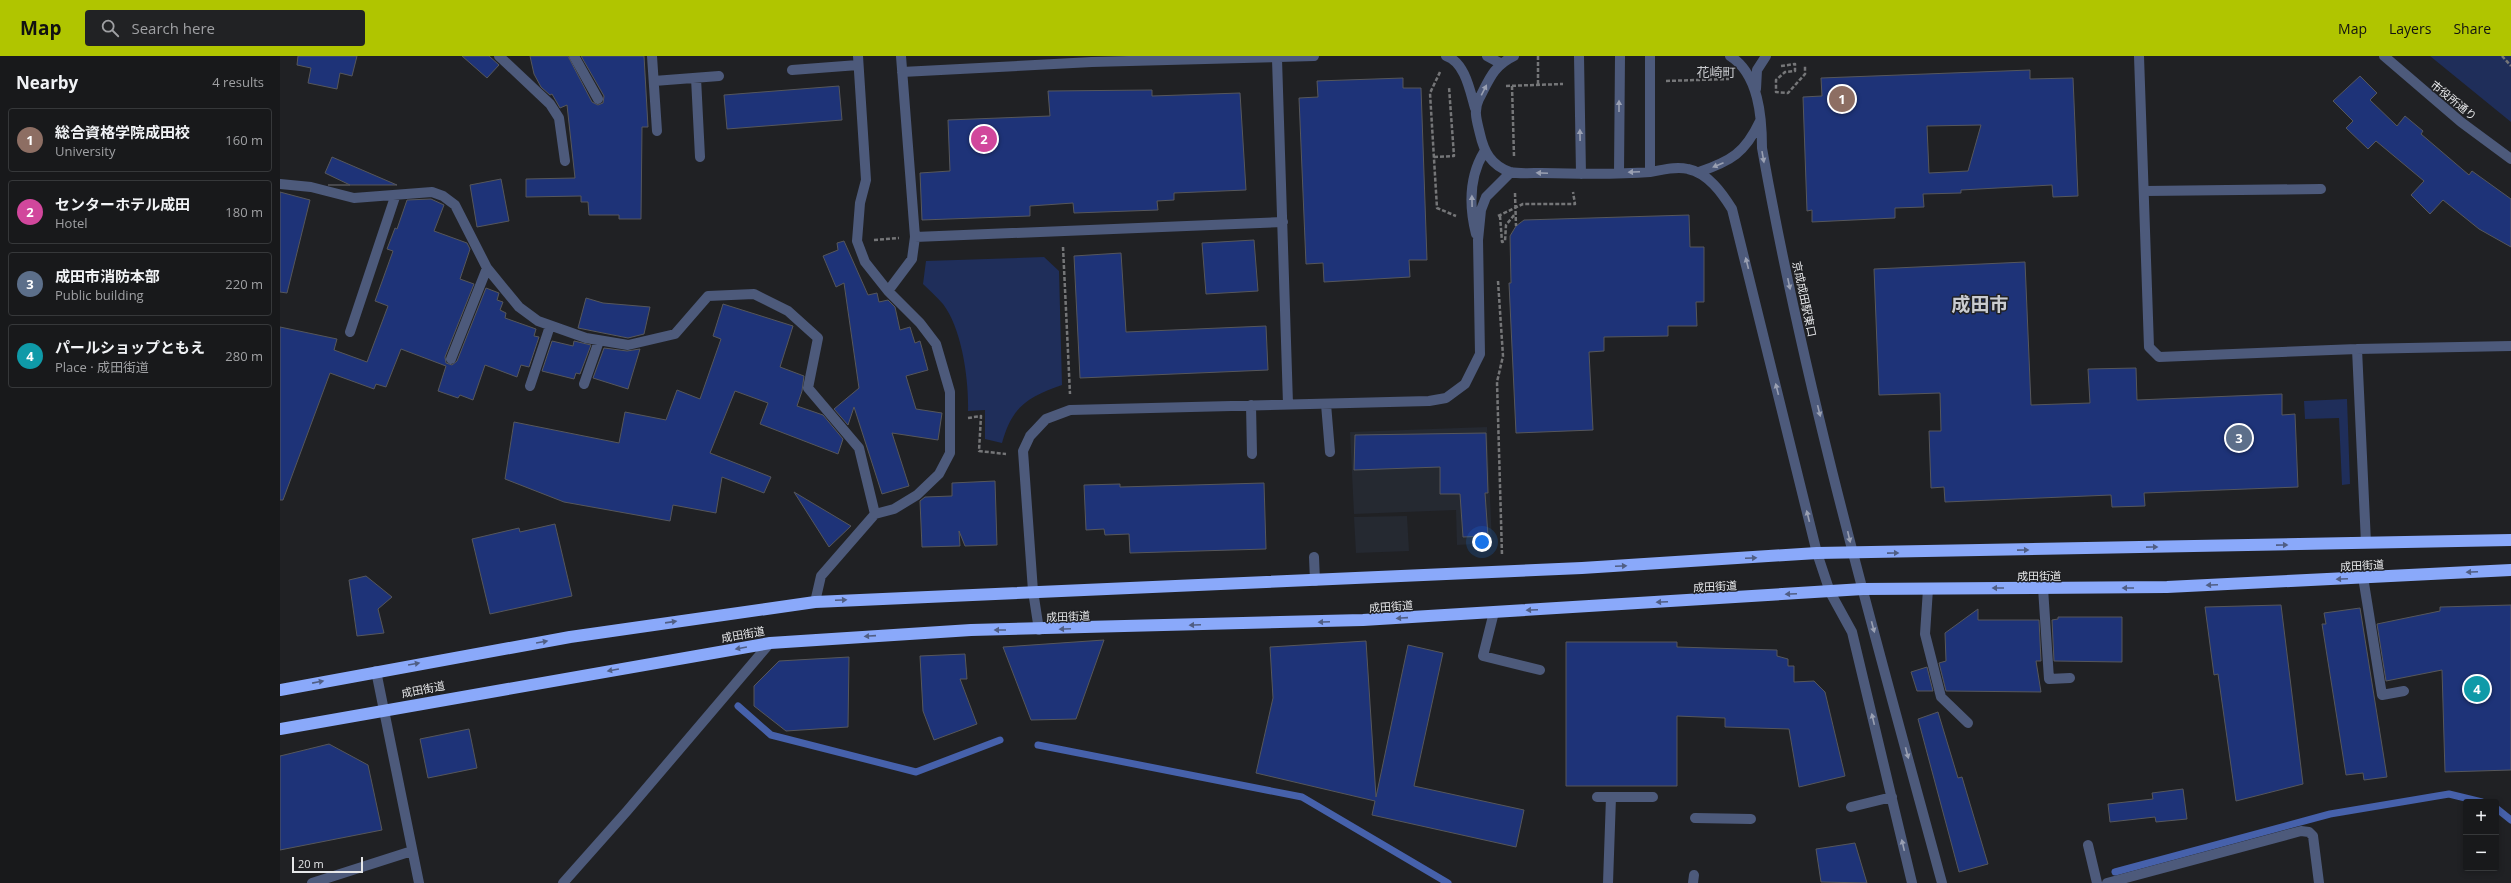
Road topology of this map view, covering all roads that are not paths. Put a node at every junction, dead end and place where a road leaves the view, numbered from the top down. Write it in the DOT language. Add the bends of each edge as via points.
graph roads {
  1 [pos="499,56"];
  2 [pos="574,56"];
  3 [pos="652,56"];
  4 [pos="901,56"];
  5 [pos="1314,56"];
  6 [pos="1446,56"];
  7 [pos="1486,56"];
  8 [pos="1514,56"];
  9 [pos="1580,56"];
  10 [pos="1620,56"];
  11 [pos="1650,56"];
  12 [pos="1730,56"];
  13 [pos="1766,56"];
  14 [pos="2139,56"];
  15 [pos="2384,56"];
  16 [pos="1092,59"];
  17 [pos="1277,59"];
  18 [pos="858,60"];
  19 [pos="1500,63"];
  20 [pos="792,70"];
  21 [pos="902,72"];
  22 [pos="719,76"];
  23 [pos="696,78"];
  24 [pos="654,81"];
  25 [pos="1755,95"];
  26 [pos="598,99"];
  27 [pos="1475,108"];
  28 [pos="1762,118"];
  29 [pos="657,130"];
  30 [pos="1484,152"];
  31 [pos="700,157"];
  32 [pos="2511,159"];
  33 [pos="565,162"];
  34 [pos="1511,172"];
  35 [pos="1650,172"];
  36 [pos="1699,172"];
  37 [pos="1619,173"];
  38 [pos="1581,174"];
  39 [pos="280,184"];
  40 [pos="2321,189"];
  41 [pos="2145,191"];
  42 [pos="395,197"];
  43 [pos="1283,222"];
  44 [pos="915,237"];
  45 [pos="1478,240"];
  46 [pos="486,268"];
  47 [pos="888,291"];
  48 [pos="550,326"];
  49 [pos="350,332"];
  50 [pos="598,340"];
  51 [pos="2511,346"];
  52 [pos="2357,349"];
  53 [pos="451,359"];
  54 [pos="584,384"];
  55 [pos="530,386"];
  56 [pos="1288,404"];
  57 [pos="1326,404"];
  58 [pos="1251,405"];
  59 [pos="1330,452"];
  60 [pos="1252,454"];
  61 [pos="875,514"];
  62 [pos="2511,540"];
  63 [pos="2366,543"];
  64 [pos="1817,554"];
  65 [pos="1854,554"];
  66 [pos="1314,557"];
  67 [pos="2511,570"];
  68 [pos="2363,578"];
  69 [pos="1315,581"];
  70 [pos="2043,588"];
  71 [pos="1928,589"];
  72 [pos="1863,590"];
  73 [pos="1033,591"];
  74 [pos="1830,592"];
  75 [pos="815,602"];
  76 [pos="1494,612"];
  77 [pos="1039,630"];
  78 [pos="770,643"];
  79 [pos="1540,670"];
  80 [pos="376,671"];
  81 [pos="2070,678"];
  82 [pos="280,690"];
  83 [pos="2404,691"];
  84 [pos="384,710"];
  85 [pos="1968,723"];
  86 [pos="280,729"];
  87 [pos="1611,797"];
  88 [pos="1653,797"];
  89 [pos="1892,797"];
  90 [pos="1597,798"];
  91 [pos="1851,807"];
  92 [pos="1695,818"];
  93 [pos="1751,819"];
  94 [pos="2088,845"];
  95 [pos="412,851"];
  96 [pos="312,883"];
  97 [pos="419,883"];
  98 [pos="563,883"];
  99 [pos="1608,883"];
  100 [pos="1912,883"];
  101 [pos="1942,883"];
  102 [pos="2097,883"];
  103 [pos="2107,883"];
  104 [pos="2319,883"];
  1 -- 33 [label="street" via="550,104 559,118"];
  2 -- 26 [label="street"];
  3 -- 24 [label="street"];
  4 -- 21 [label="street"];
  5 -- 17 [label="street"];
  6 -- 27 [label="street" via="1452,58 1465,76"];
  7 -- 19 [label="street"];
  8 -- 19 [label="street"];
  38 -- 9 [label="street, one-way"];
  37 -- 10 [label="street, one-way"];
  11 -- 35 [label="street"];
  12 -- 25 [label="street, 京成成田駅東口" via="1748,76"];
  13 -- 25 [label="street" via="1757,70"];
  14 -- 41 [label="street"];
  15 -- 32 [label="street, 市役所通り" via="2461,122"];
  16 -- 17 [label="street"];
  16 -- 21 [label="street"];
  17 -- 43 [label="street"];
  18 -- 20 [label="street"];
  18 -- 47 [label="street" via="866,180 860,203 857,242 865,262"];
  27 -- 19 [label="street, one-way"];
  21 -- 44 [label="street"];
  22 -- 23 [label="street"];
  23 -- 24 [label="street"];
  23 -- 31 [label="street"];
  24 -- 29 [label="street"];
  25 -- 28 [label="street, 京成成田駅東口"];
  27 -- 30 [label="street"];
  28 -- 36 [label="street, one-way" via="1751,141 1738,153 1722,164"];
  28 -- 65 [label="street, 京成成田駅東口, one-way" via="1762,148 1798,328"];
  30 -- 34 [label="street" via="1496,164"];
  45 -- 30 [label="street, one-way" via="1472,219 1472,184 1478,162"];
  38 -- 34 [label="street, one-way"];
  34 -- 45 [label="street" via="1486,197 1481,210"];
  35 -- 36 [label="street" via="1678,167"];
  35 -- 37 [label="street, one-way"];
  64 -- 36 [label="street, one-way" via="1738,227 1724,194"];
  37 -- 38 [label="street"];
  39 -- 42 [label="street" via="311,187 354,198"];
  40 -- 41 [label="street"];
  41 -- 52 [label="street" via="2149,347 2159,356"];
  42 -- 46 [label="street" via="432,192 451,202 461,214"];
  42 -- 49 [label="street"];
  43 -- 44 [label="street"];
  43 -- 56 [label="street"];
  44 -- 47 [label="street" via="912,259"];
  45 -- 57 [label="street" via="1480,354 1465,384 1446,398 1429,401"];
  46 -- 48 [label="street" via="519,307 538,321"];
  46 -- 53 [label="street"];
  47 -- 61 [label="street" via="920,323 936,344 950,392 950,453 939,474 917,495 894,509"];
  48 -- 50 [label="street"];
  48 -- 55 [label="street"];
  50 -- 54 [label="street"];
  50 -- 61 [label="street" via="628,345 675,334 708,296 754,294 788,310 818,338 808,388 859,448"];
  51 -- 52 [label="street"];
  52 -- 63 [label="street"];
  56 -- 57 [label="street"];
  56 -- 58 [label="street"];
  57 -- 59 [label="street"];
  58 -- 60 [label="street"];
  58 -- 73 [label="street" via="1070,410 1046,419 1030,436 1023,455"];
  61 -- 75 [label="street" via="821,576"];
  62 -- 63 [label="highway, 成田街道"];
  65 -- 63 [label="highway, 成田街道, one-way"];
  64 -- 65 [label="highway, 成田街道"];
  69 -- 64 [label="highway, 成田街道, one-way"];
  64 -- 74 [label="street"];
  65 -- 72 [label="street, 京成成田駅東口"];
  66 -- 69 [label="street"];
  67 -- 68 [label="highway, 成田街道, one-way"];
  68 -- 70 [label="highway, 成田街道, one-way" via="2167,587"];
  68 -- 83 [label="street" via="2382,694"];
  69 -- 73 [label="highway, 成田街道"];
  70 -- 71 [label="highway, 成田街道, one-way"];
  70 -- 81 [label="street" via="2049,679"];
  71 -- 72 [label="highway, 成田街道"];
  71 -- 85 [label="street" via="1925,634 1941,697"];
  72 -- 74 [label="highway, 成田街道"];
  72 -- 101 [label="street, 京成成田駅東口, one-way"];
  75 -- 73 [label="highway, 成田街道, one-way"];
  73 -- 77 [label="street"];
  74 -- 76 [label="highway, 成田街道, one-way"];
  89 -- 74 [label="street, one-way" via="1852,632"];
  80 -- 75 [label="highway, 成田街道, one-way" via="578,636"];
  76 -- 77 [label="highway, 成田街道, one-way" via="1364,620"];
  76 -- 79 [label="street" via="1483,656"];
  77 -- 78 [label="highway, 成田街道, one-way" via="972,630"];
  78 -- 84 [label="highway, 成田街道, one-way"];
  78 -- 98 [label="street"];
  82 -- 80 [label="highway, 成田街道, one-way"];
  80 -- 84 [label="street"];
  84 -- 86 [label="highway, 成田街道"];
  84 -- 95 [label="street"];
  87 -- 88 [label="street"];
  87 -- 90 [label="street"];
  87 -- 99 [label="street"];
  89 -- 91 [label="street"];
  100 -- 89 [label="street, one-way"];
  92 -- 93 [label="street"];
  94 -- 102 [label="street"];
  95 -- 96 [label="street"];
  95 -- 97 [label="street"];
  103 -- 104 [label="street" via="2301,831 2309,832 2313,836"];
}
